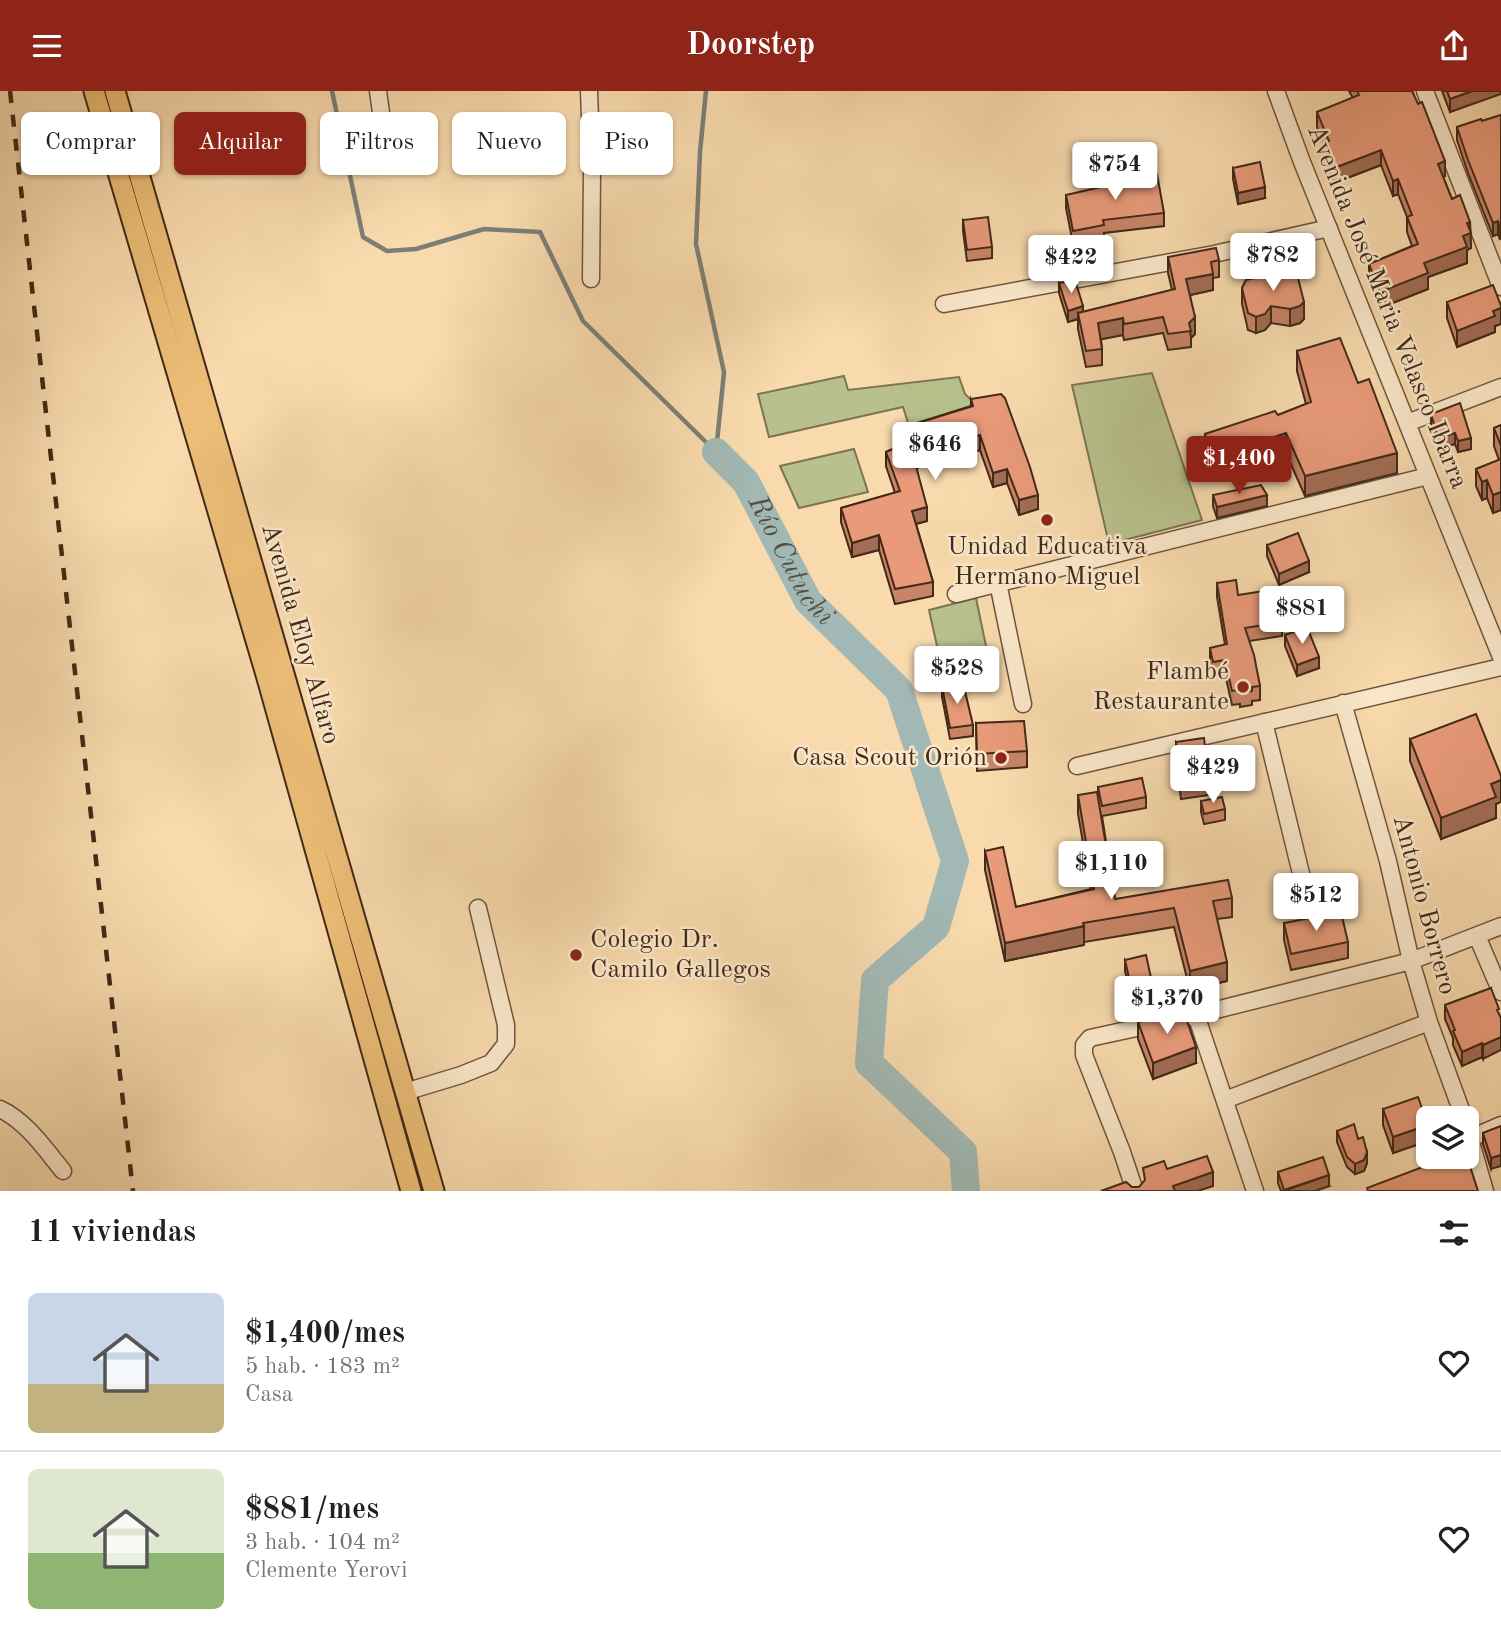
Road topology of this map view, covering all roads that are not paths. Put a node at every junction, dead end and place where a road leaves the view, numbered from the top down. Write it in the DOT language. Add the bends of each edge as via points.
graph roads {
  1 [pos="94,91"];
  2 [pos="115,91"];
  3 [pos="378,91"];
  4 [pos="589,91"];
  5 [pos="1276,91"];
  6 [pos="1425,91"];
  7 [pos="381,112"];
  8 [pos="1329,228"];
  9 [pos="592,279"];
  10 [pos="1501,287"];
  11 [pos="944,305"];
  12 [pos="1501,387"];
  13 [pos="1407,423"];
  14 [pos="1429,476"];
  15 [pos="998,583"];
  16 [pos="956,594"];
  17 [pos="1496,627"];
  18 [pos="1501,657"];
  19 [pos="1501,667"];
  20 [pos="1343,703"];
  21 [pos="1024,704"];
  22 [pos="1264,722"];
  23 [pos="1077,766"];
  24 [pos="1307,898"];
  25 [pos="478,908"];
  26 [pos="1501,926"];
  27 [pos="1477,936"];
  28 [pos="1411,961"];
  29 [pos="1501,992"];
  30 [pos="1196,1015"];
  31 [pos="1429,1022"];
  32 [pos="405,1092"];
  33 [pos="1225,1100"];
  34 [pos="1460,1106"];
  35 [pos="0,1109"];
  36 [pos="1501,1125"];
  37 [pos="1479,1136"];
  38 [pos="1478,1169"];
  39 [pos="63,1171"];
  40 [pos="411,1191"];
  41 [pos="434,1191"];
  42 [pos="1135,1191"];
  43 [pos="1255,1191"];
  44 [pos="1485,1191"];
  1 -- 40 [label="main road, Avenida Eloy Alfaro" via="263,664"];
  2 -- 32 [label="main road, Avenida Eloy Alfaro"];
  3 -- 7 [label="street"];
  4 -- 9 [label="street"];
  5 -- 8 [label="street, Avenida José Maria Velasco Ibarra"];
  6 -- 10 [label="street"];
  8 -- 11 [label="street"];
  8 -- 13 [label="street, Avenida José Maria Velasco Ibarra"];
  12 -- 13 [label="street"];
  13 -- 14 [label="street, Avenida José Maria Velasco Ibarra"];
  14 -- 15 [label="street"];
  14 -- 17 [label="street, Avenida José Maria Velasco Ibarra"];
  15 -- 16 [label="street"];
  15 -- 21 [label="street"];
  17 -- 18 [label="street, Avenida José Maria Velasco Ibarra"];
  19 -- 20 [label="street"];
  20 -- 22 [label="street"];
  20 -- 28 [label="street, Antonio Borrero"];
  22 -- 23 [label="street"];
  22 -- 24 [label="street"];
  25 -- 32 [label="street" via="506,1025 506,1044 491,1063"];
  26 -- 27 [label="street"];
  27 -- 28 [label="street"];
  27 -- 29 [label="street"];
  28 -- 30 [label="street"];
  28 -- 31 [label="street, Antonio Borrero"];
  30 -- 33 [label="street"];
  30 -- 42 [label="street" via="1090,1038 1084,1045"];
  31 -- 33 [label="street"];
  31 -- 34 [label="street, Antonio Borrero"];
  32 -- 41 [label="main road, Avenida Eloy Alfaro"];
  33 -- 43 [label="street"];
  35 -- 39 [label="street" via="32,1134"];
  36 -- 37 [label="street"];
  38 -- 44 [label="street"];
}
